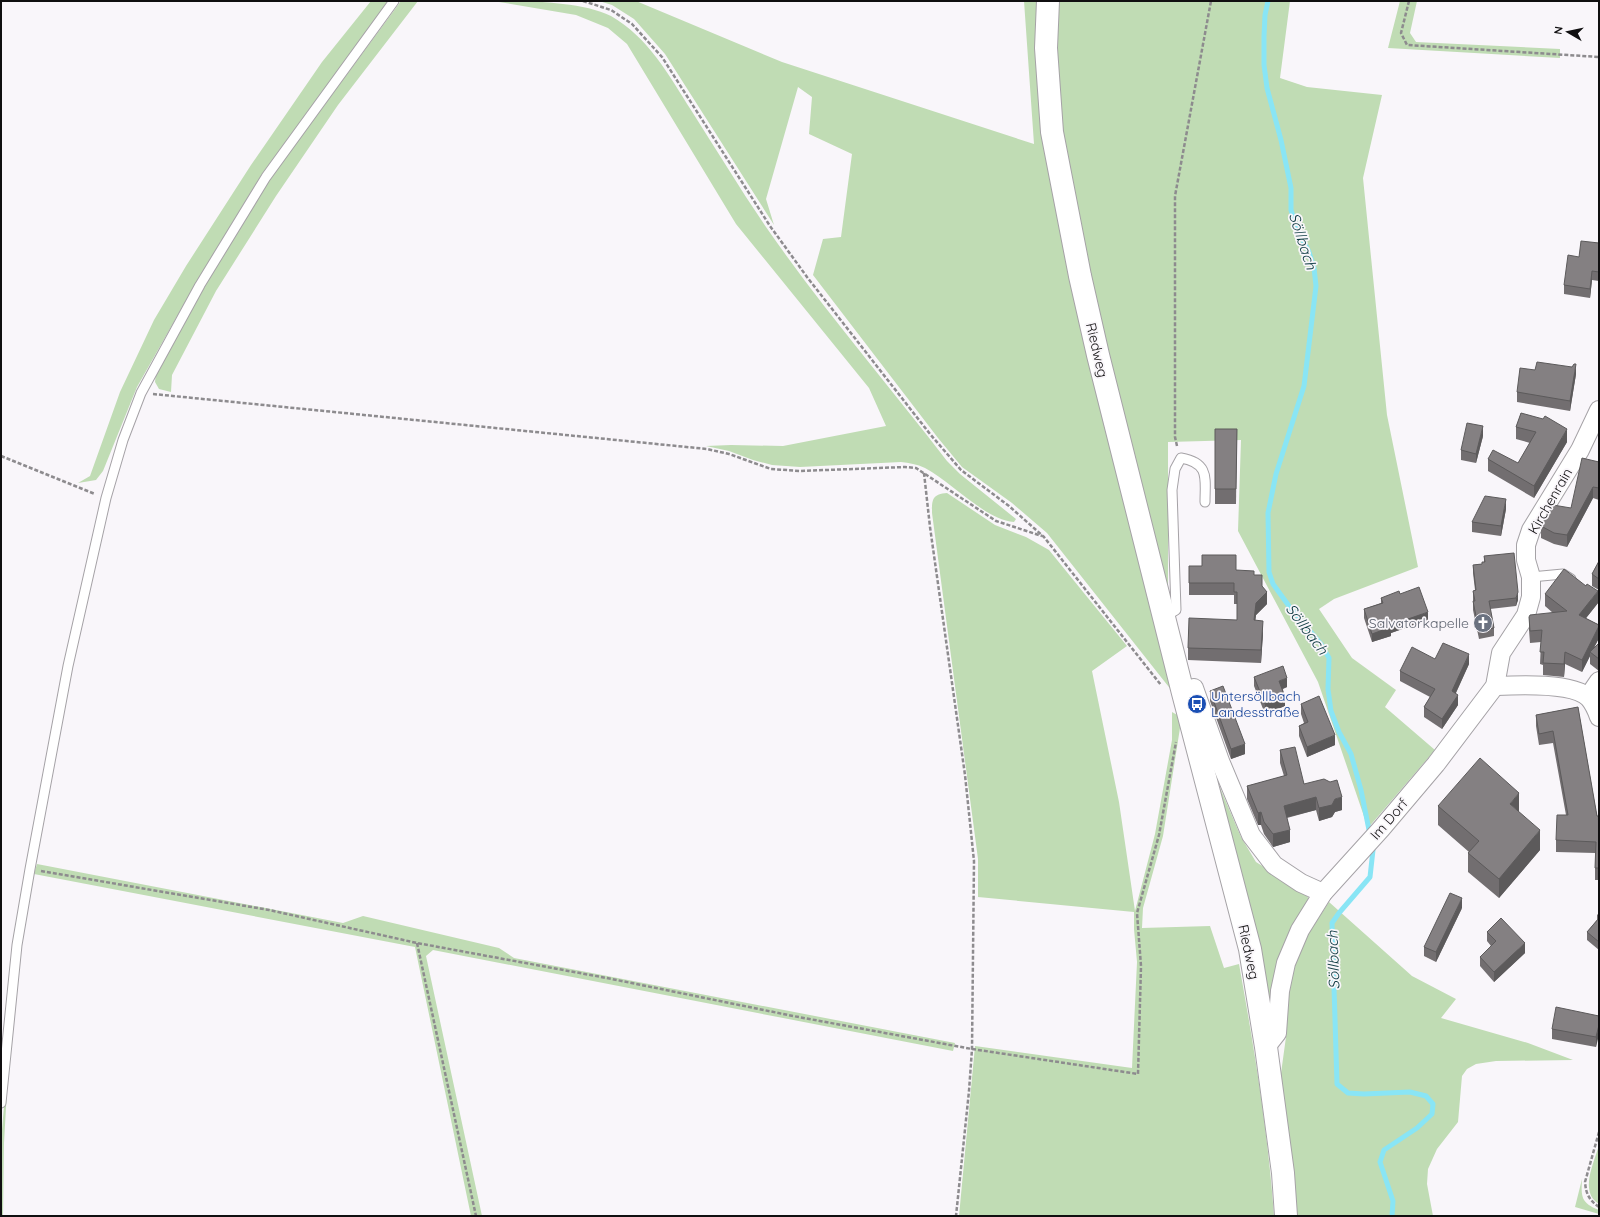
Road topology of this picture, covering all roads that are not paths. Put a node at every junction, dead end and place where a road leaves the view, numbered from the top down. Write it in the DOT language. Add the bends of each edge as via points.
graph roads {
  1 [pos="394,1"];
  2 [pos="1048,1"];
  3 [pos="1599,410"];
  4 [pos="1205,502"];
  5 [pos="1531,577"];
  6 [pos="1581,585"];
  7 [pos="1164,617"];
  8 [pos="1599,681"];
  9 [pos="1495,686"];
  10 [pos="1173,691"];
  11 [pos="1588,698"];
  12 [pos="1599,717"];
  13 [pos="1323,893"];
  14 [pos="1266,1047"];
  15 [pos="1,1103"];
  16 [pos="1286,1216"];
  1 -- 15 [label="lane" via="266,177 200,285 141,393 123,440 106,498 68,666 30,869 17,945"];
  2 -- 7 [label="main road, Riedweg" via="1046,48 1052,132 1098,355"];
  3 -- 5 [label="street, Kirchenrain" via="1580,450 1530,530 1526,560"];
  4 -- 7 [label="lane" via="1205,473 1198,464 1190,459 1181,458 1175,469 1172,490 1176,610"];
  5 -- 6 [label="lane" via="1563,574"];
  5 -- 9 [label="street, Kirchenrain" via="1530,603 1526,615 1502,653"];
  7 -- 10 [label="main road, Riedweg"];
  8 -- 11 [label="street"];
  9 -- 11 [label="street" via="1523,684 1565,688"];
  9 -- 13 [label="street, Im Dorf" via="1436,764"];
  10 -- 13 [label="street" via="1194,688 1220,761 1251,835 1274,866"];
  10 -- 14 [label="main road, Riedweg" via="1250,949"];
  11 -- 12 [label="street"];
  13 -- 14 [label="street, Im Dorf" via="1300,930 1286,963 1280,991 1277,1033"];
  14 -- 16 [label="main road, Riedweg" via="1283,1173"];
}
